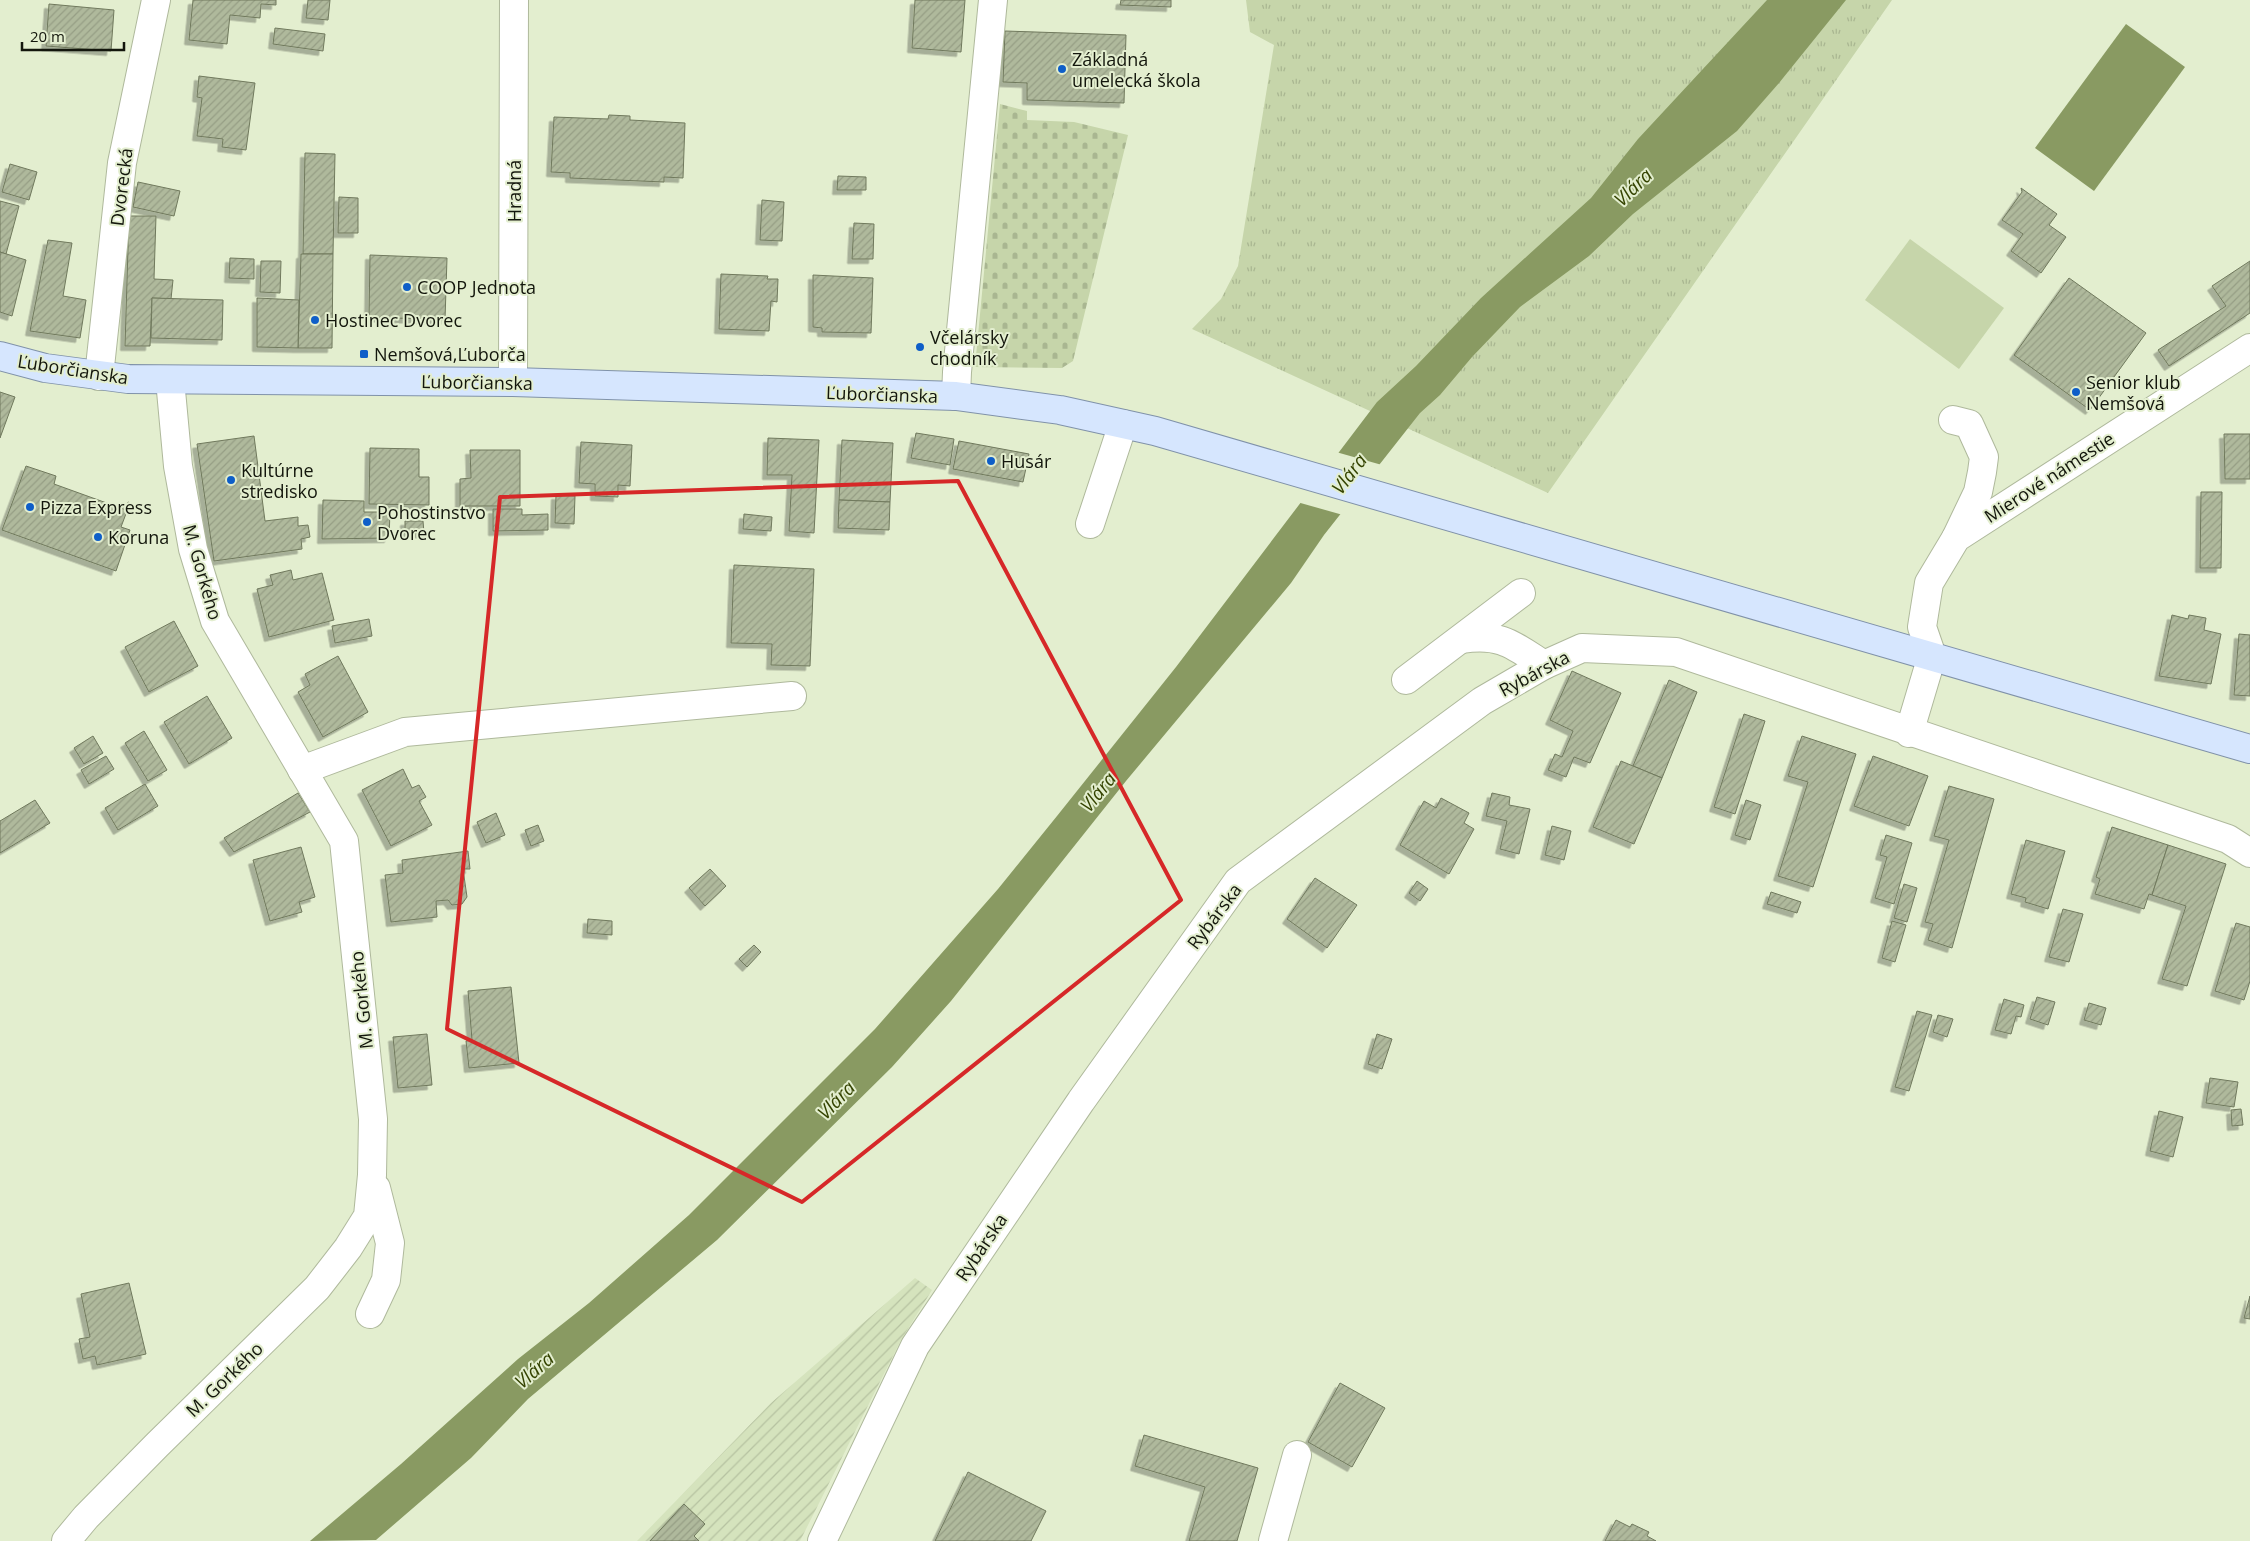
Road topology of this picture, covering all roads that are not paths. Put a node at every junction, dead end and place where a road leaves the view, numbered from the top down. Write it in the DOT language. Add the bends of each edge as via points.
graph roads {
  1 [pos="156,0"];
  2 [pos="514,0"];
  3 [pos="993,0"];
  4 [pos="2250,348"];
  5 [pos="0,356"];
  6 [pos="99,376"];
  7 [pos="170,380"];
  8 [pos="513,382"];
  9 [pos="956,396"];
  10 [pos="1953,420"];
  11 [pos="1123,424"];
  12 [pos="1090,524"];
  13 [pos="1956,538"];
  14 [pos="1521,594"];
  15 [pos="1462,639"];
  16 [pos="1932,656"];
  17 [pos="1544,665"];
  18 [pos="1406,680"];
  19 [pos="792,696"];
  20 [pos="1909,733"];
  21 [pos="2250,749"];
  22 [pos="302,770"];
  23 [pos="2250,853"];
  24 [pos="372,1175"];
  25 [pos="370,1314"];
  26 [pos="1297,1455"];
  27 [pos="66,1541"];
  28 [pos="822,1541"];
  29 [pos="1273,1541"];
  1 -- 6 [label="street, Dvorecká" via="122,163"];
  2 -- 8 [label="street, Hradná"];
  3 -- 9 [label="street, Ľuborčianska"];
  4 -- 13 [label="street, Mierové námestie"];
  5 -- 6 [label="main road, Ľuborčianska" via="45,368"];
  6 -- 7 [label="main road, Ľuborčianska"];
  7 -- 8 [label="main road, Ľuborčianska"];
  7 -- 22 [label="street, M. Gorkého" via="178,466 192,540 216,622"];
  8 -- 9 [label="main road, Ľuborčianska"];
  9 -- 11 [label="main road, Ľuborčianska" via="1060,410"];
  10 -- 13 [label="street" via="1969,424 1984,457 1978,492"];
  11 -- 12 [label="street"];
  11 -- 16 [label="main road, Ľuborčianska"];
  13 -- 16 [label="street, Mierové námestie" via="1929,583 1922,627"];
  14 -- 15 [label="street"];
  15 -- 17 [label="street" via="1482,636 1505,640"];
  15 -- 18 [label="street"];
  16 -- 20 [label="street"];
  16 -- 21 [label="main road"];
  17 -- 20 [label="street, Rybárska" via="1582,648 1676,652"];
  17 -- 28 [label="street, Rybárska" via="1482,701 1238,881 1081,1101 914,1346"];
  19 -- 22 [label="street" via="405,732"];
  20 -- 23 [label="street" via="2228,840"];
  22 -- 24 [label="street, M. Gorkého" via="344,841 373,1119"];
  24 -- 25 [label="street" via="390,1243 386,1280"];
  24 -- 27 [label="street, M. Gorkého" via="368,1216 317,1288 157,1444"];
  26 -- 29 [label="street"];
}
